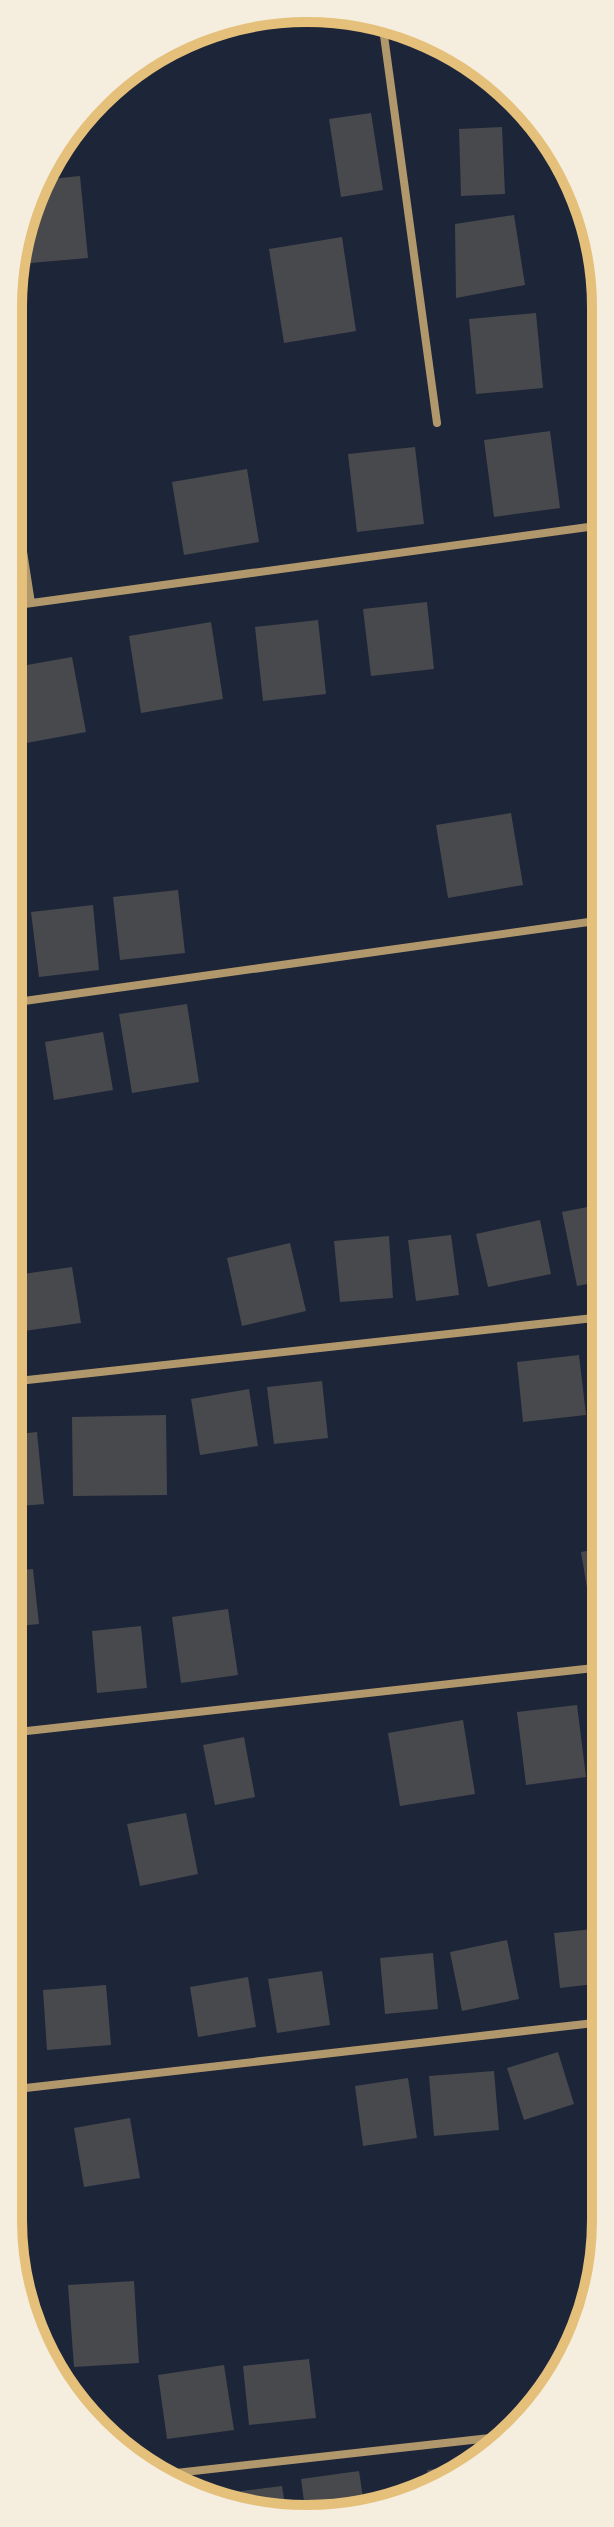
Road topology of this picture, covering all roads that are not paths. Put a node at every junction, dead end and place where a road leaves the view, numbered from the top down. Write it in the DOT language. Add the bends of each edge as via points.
graph roads {
  1 [pos="384,33"];
  2 [pos="437,423"];
  3 [pos="592,526"];
  4 [pos="22,545"];
  5 [pos="31,603"];
  6 [pos="22,604"];
  7 [pos="592,922"];
  8 [pos="22,1001"];
  9 [pos="592,1318"];
  10 [pos="22,1381"];
  11 [pos="592,1668"];
  12 [pos="22,1732"];
  13 [pos="592,2023"];
  14 [pos="22,2088"];
  15 [pos="490,2438"];
  16 [pos="175,2473"];
  1 -- 2 [label="street"];
  3 -- 5 [label="street"];
  4 -- 5 [label="street"];
  5 -- 6 [label="street"];
  7 -- 8 [label="street"];
  9 -- 10 [label="street"];
  11 -- 12 [label="street"];
  13 -- 14 [label="street"];
  15 -- 16 [label="street"];
}
